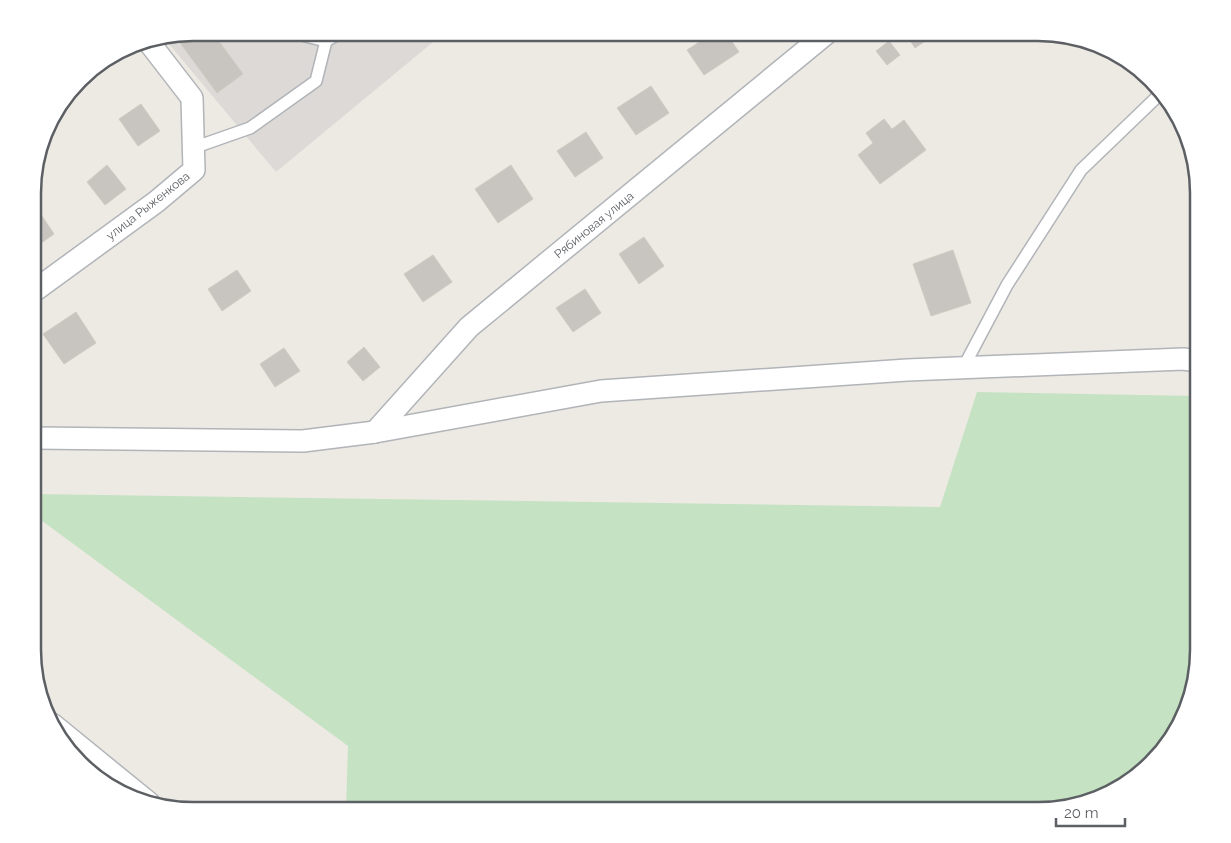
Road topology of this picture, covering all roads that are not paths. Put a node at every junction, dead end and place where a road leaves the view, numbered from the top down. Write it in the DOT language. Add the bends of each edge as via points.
graph roads {
  1 [pos="326,41"];
  2 [pos="816,42"];
  3 [pos="152,47"];
  4 [pos="1156,99"];
  5 [pos="194,148"];
  6 [pos="41,286"];
  7 [pos="1189,360"];
  8 [pos="963,368"];
  9 [pos="376,432"];
  10 [pos="42,438"];
  11 [pos="89,760"];
  12 [pos="122,784"];
  1 -- 5 [label="lane" via="316,81 250,128"];
  2 -- 9 [label="street, Рябиновая улица" via="470,327"];
  3 -- 5 [label="street, улица Рыженкова" via="192,98"];
  4 -- 8 [label="lane" via="1081,170 1008,286"];
  5 -- 6 [label="street, улица Рыженкова" via="194,170 156,202"];
  7 -- 8 [label="street"];
  8 -- 9 [label="street" via="601,390"];
  9 -- 10 [label="street" via="303,441"];
  11 -- 12 [label="street"];
}
